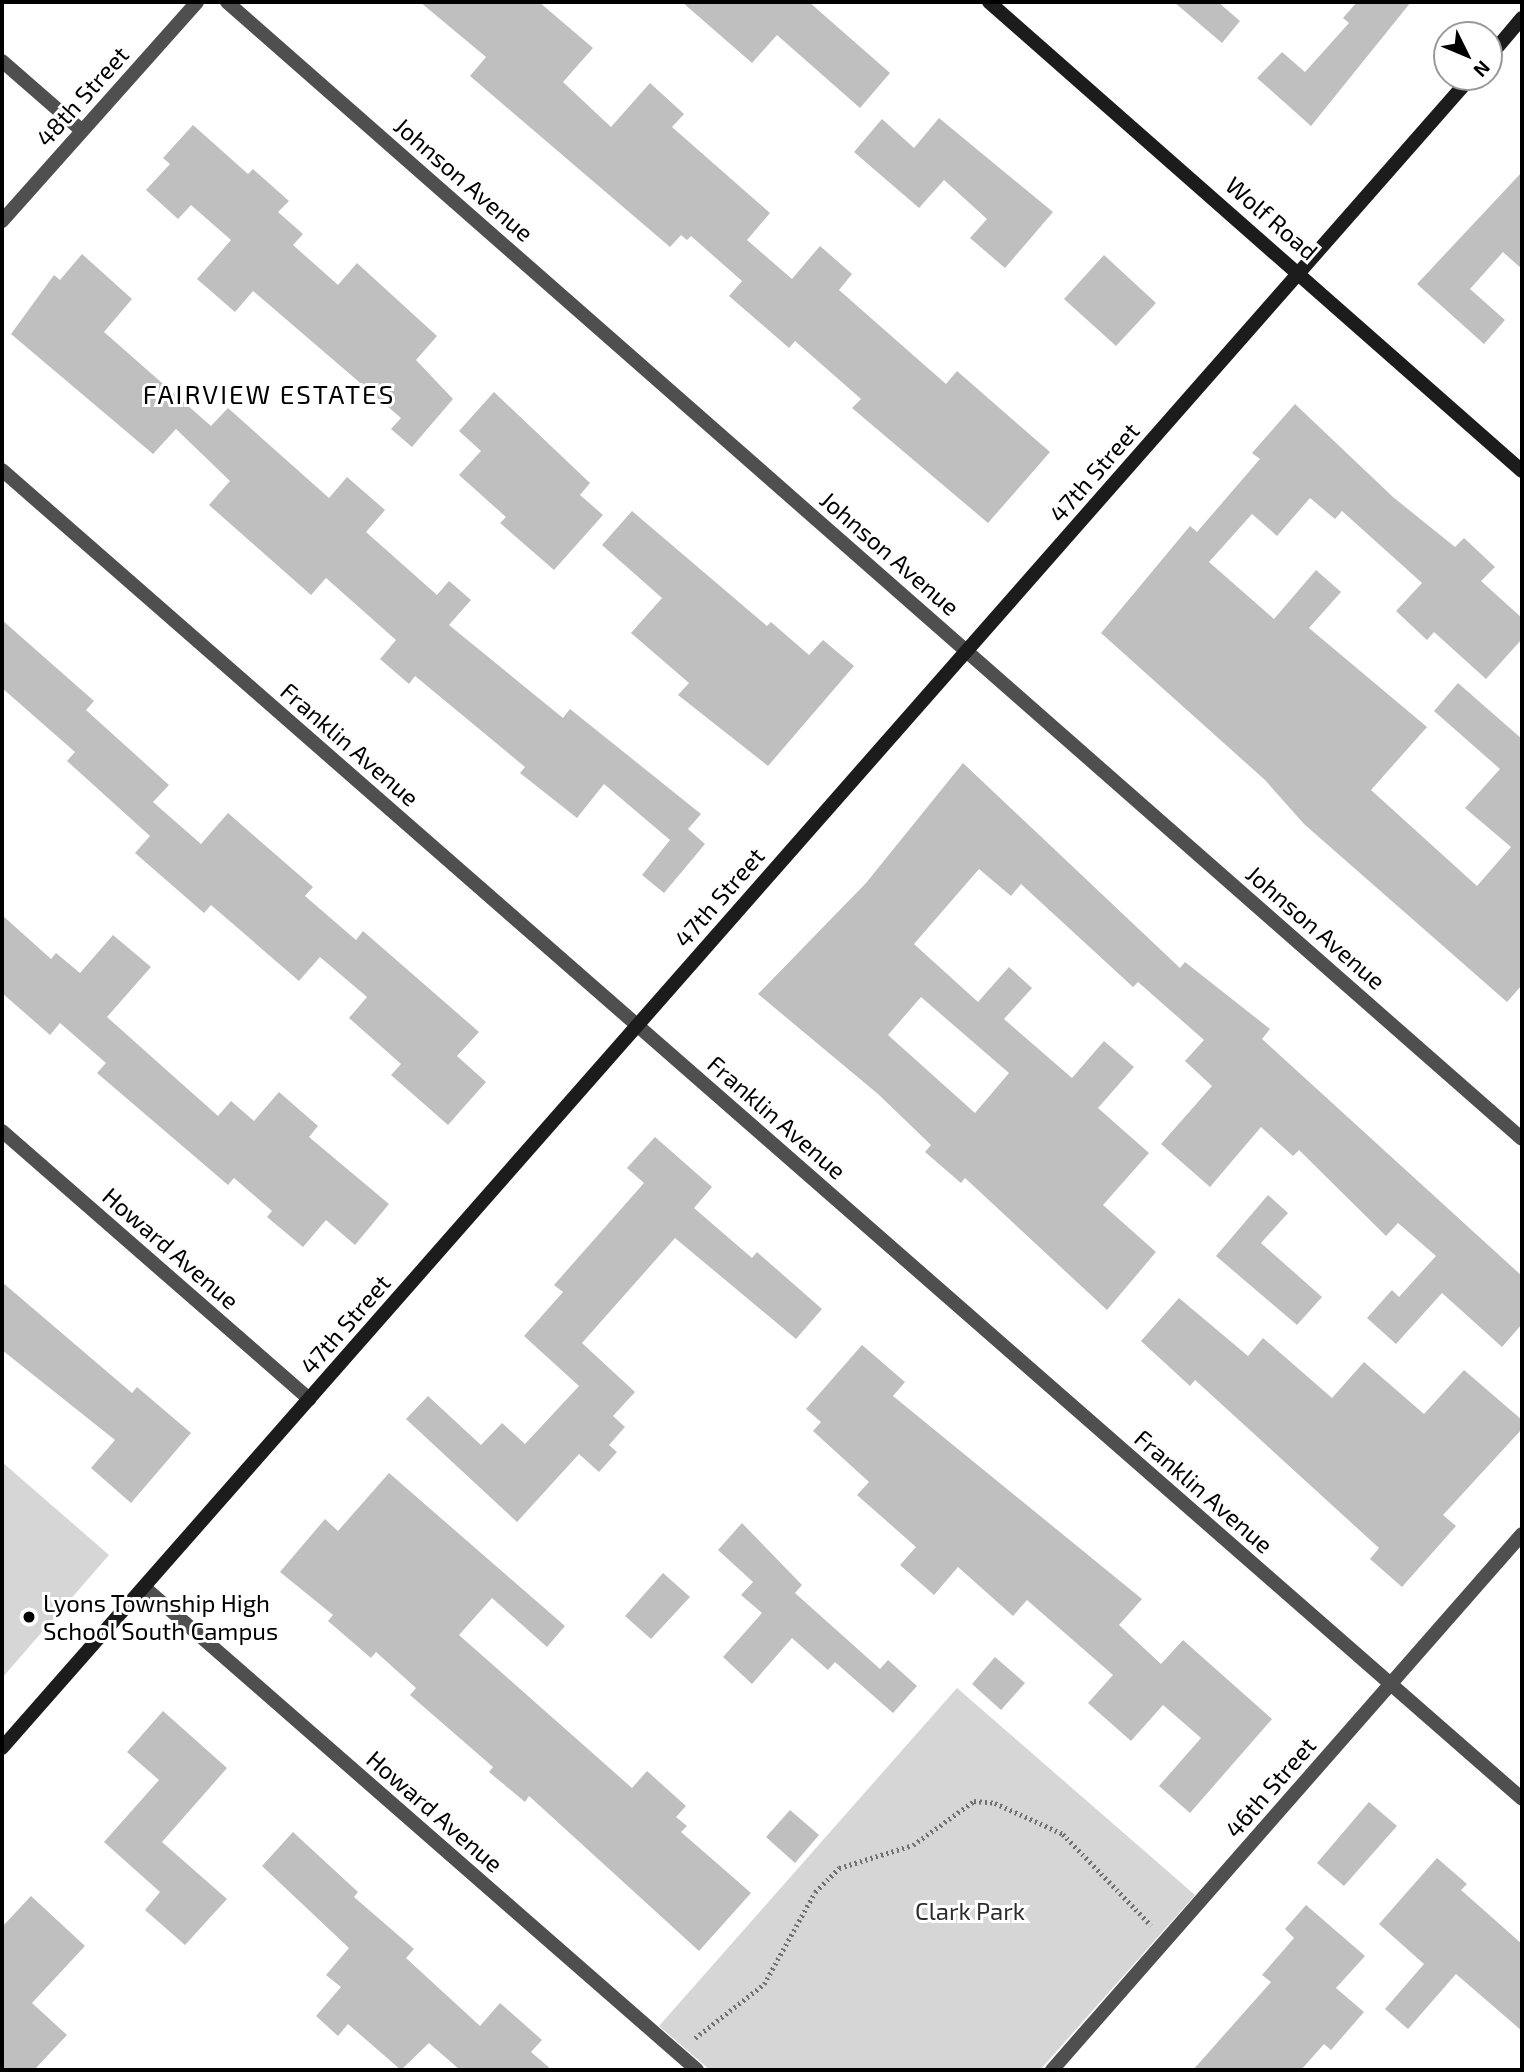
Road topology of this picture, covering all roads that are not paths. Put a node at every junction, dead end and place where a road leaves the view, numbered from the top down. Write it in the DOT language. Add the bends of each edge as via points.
graph roads {
  1 [pos="197,2"];
  2 [pos="227,2"];
  3 [pos="989,2"];
  4 [pos="1522,18"];
  5 [pos="1503,40"];
  6 [pos="2,61"];
  7 [pos="1459,91"];
  8 [pos="81,130"];
  9 [pos="2,221"];
  10 [pos="1301,272"];
  11 [pos="2,470"];
  12 [pos="1522,471"];
  13 [pos="966,650"];
  14 [pos="637,1025"];
  15 [pos="2,1131"];
  16 [pos="1522,1139"];
  17 [pos="309,1399"];
  18 [pos="1522,1534"];
  19 [pos="144,1587"];
  20 [pos="1391,1685"];
  21 [pos="2,1748"];
  22 [pos="1522,1799"];
  23 [pos="697,2070"];
  24 [pos="1052,2070"];
  1 -- 8 [label="street, 48th Street"];
  2 -- 13 [label="street, Johnson Avenue"];
  3 -- 10 [label="main road, Wolf Road"];
  4 -- 5 [label="main road"];
  6 -- 8 [label="street"];
  7 -- 10 [label="main road, 47th Street"];
  8 -- 9 [label="street, 48th Street"];
  10 -- 12 [label="main road, Wolf Road"];
  10 -- 13 [label="main road, 47th Street"];
  11 -- 14 [label="street, Franklin Avenue"];
  13 -- 14 [label="main road, 47th Street"];
  13 -- 16 [label="street, Johnson Avenue"];
  14 -- 17 [label="main road, 47th Street"];
  14 -- 20 [label="street, Franklin Avenue"];
  15 -- 17 [label="street, Howard Avenue"];
  17 -- 19 [label="main road, 47th Street"];
  18 -- 20 [label="street, 46th Street"];
  19 -- 21 [label="main road, 47th Street"];
  19 -- 23 [label="street, Howard Avenue"];
  20 -- 22 [label="street, Franklin Avenue"];
  20 -- 24 [label="street, 46th Street"];
}
